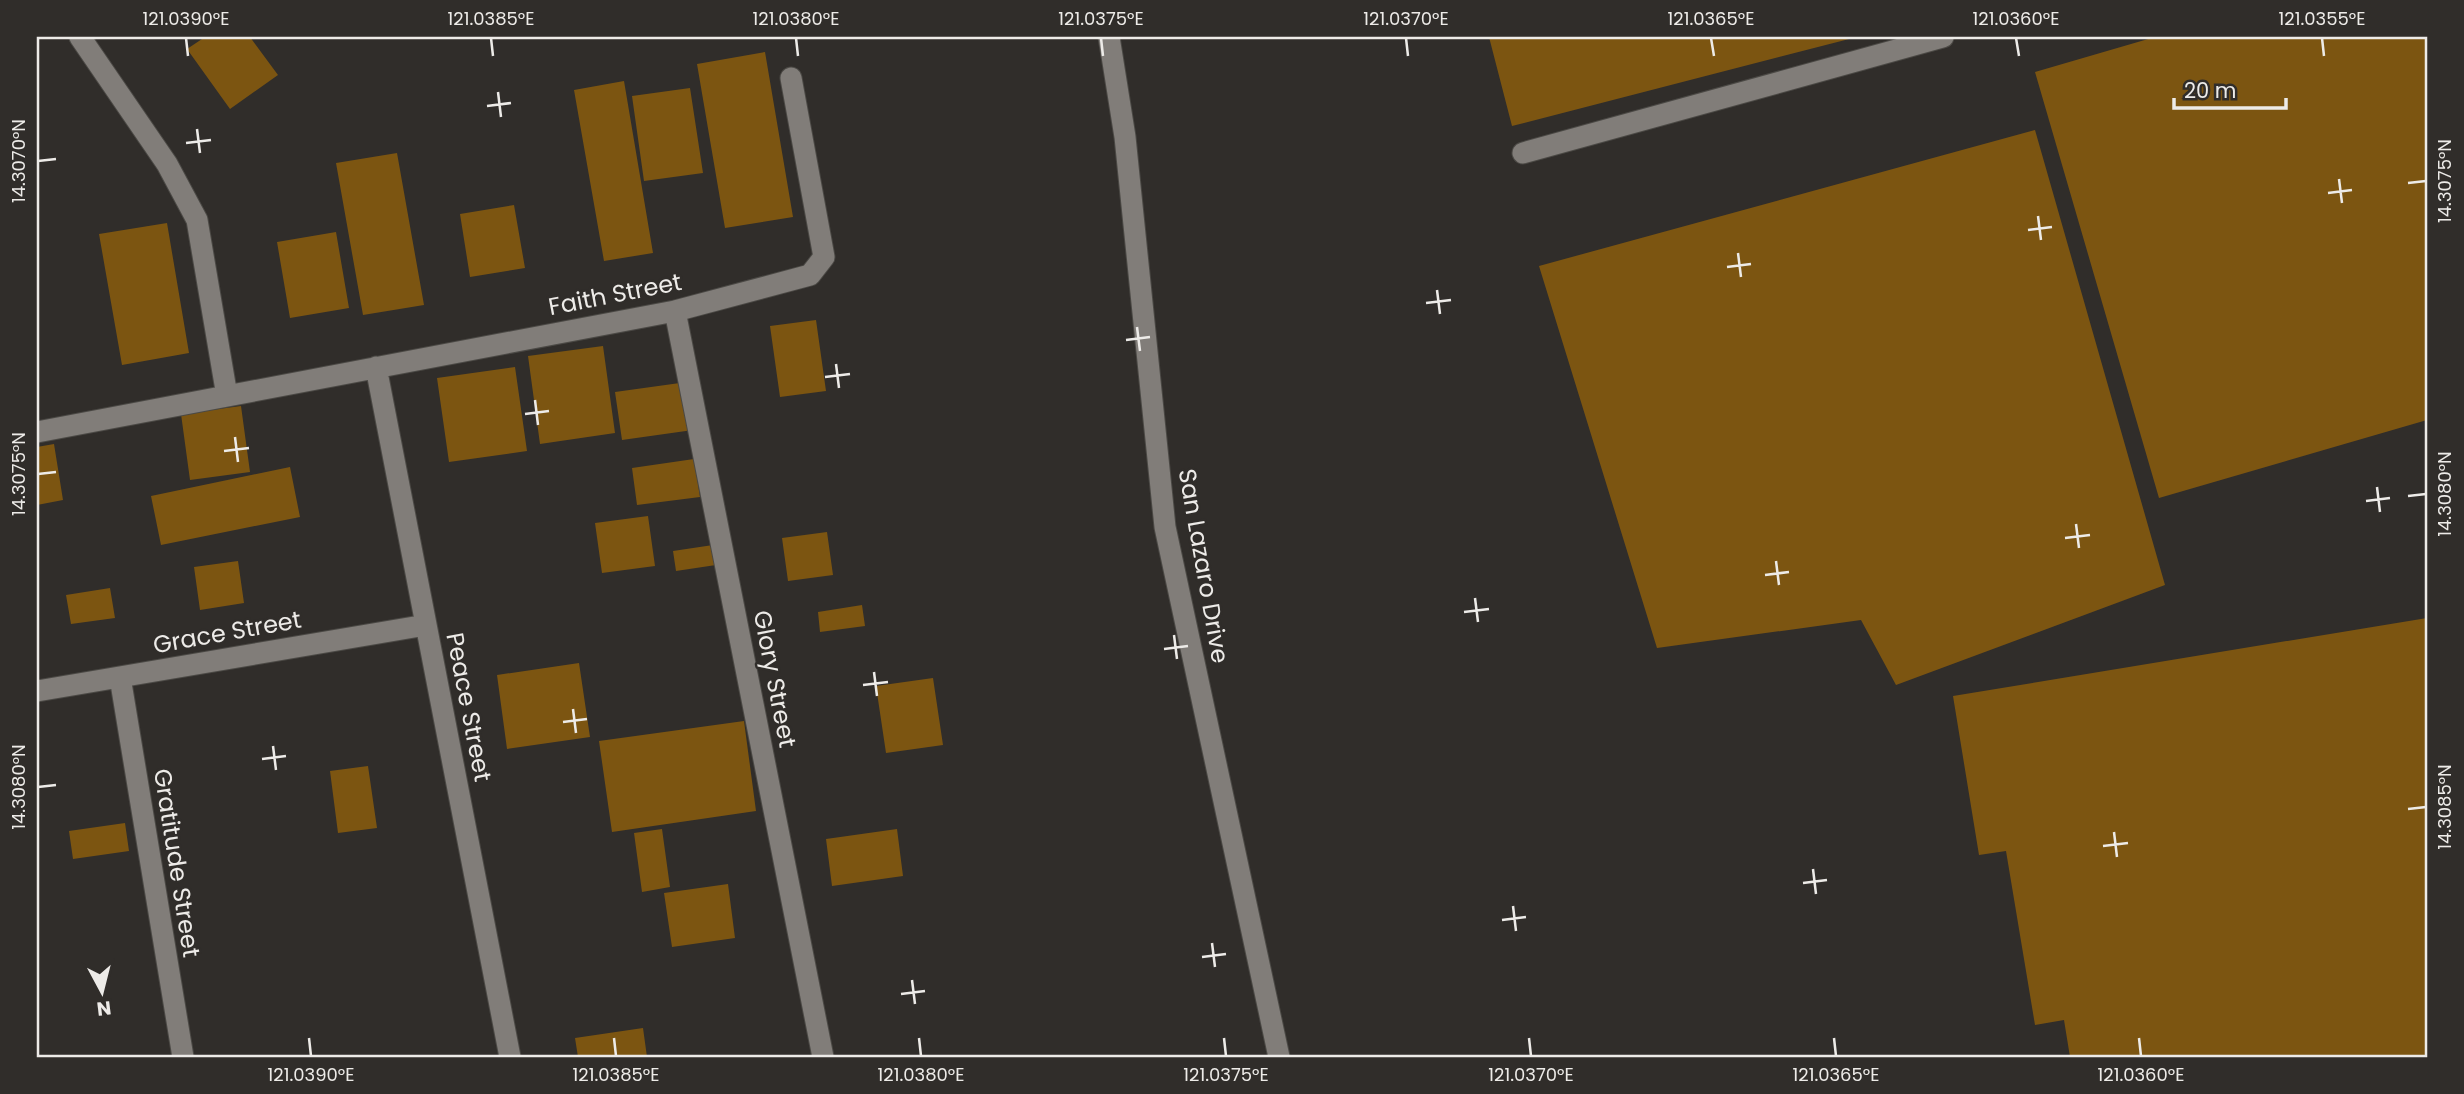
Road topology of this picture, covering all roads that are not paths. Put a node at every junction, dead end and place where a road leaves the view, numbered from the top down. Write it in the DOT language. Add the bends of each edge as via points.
graph roads {
  1 [pos="80,37"];
  2 [pos="1109,37"];
  3 [pos="1943,37"];
  4 [pos="791,78"];
  5 [pos="1523,153"];
  6 [pos="675,311"];
  7 [pos="376,367"];
  8 [pos="227,396"];
  9 [pos="37,432"];
  10 [pos="426,625"];
  11 [pos="120,677"];
  12 [pos="37,691"];
  13 [pos="176,1055"];
  14 [pos="510,1057"];
  15 [pos="823,1057"];
  16 [pos="1279,1057"];
  1 -- 8 [label="street" via="167,164 197,220"];
  2 -- 16 [label="street, San Lazaro Drive" via="1125,137 1166,527"];
  3 -- 5 [label="street"];
  4 -- 6 [label="street, Faith Street" via="824,257 810,275"];
  6 -- 7 [label="street, Faith Street"];
  6 -- 15 [label="street, Glory Street"];
  7 -- 8 [label="street, Faith Street"];
  7 -- 10 [label="street, Peace Street"];
  8 -- 9 [label="street, Faith Street"];
  10 -- 11 [label="street, Grace Street"];
  10 -- 14 [label="street, Peace Street"];
  11 -- 12 [label="street, Grace Street"];
  11 -- 13 [label="street, Gratitude Street"];
}
